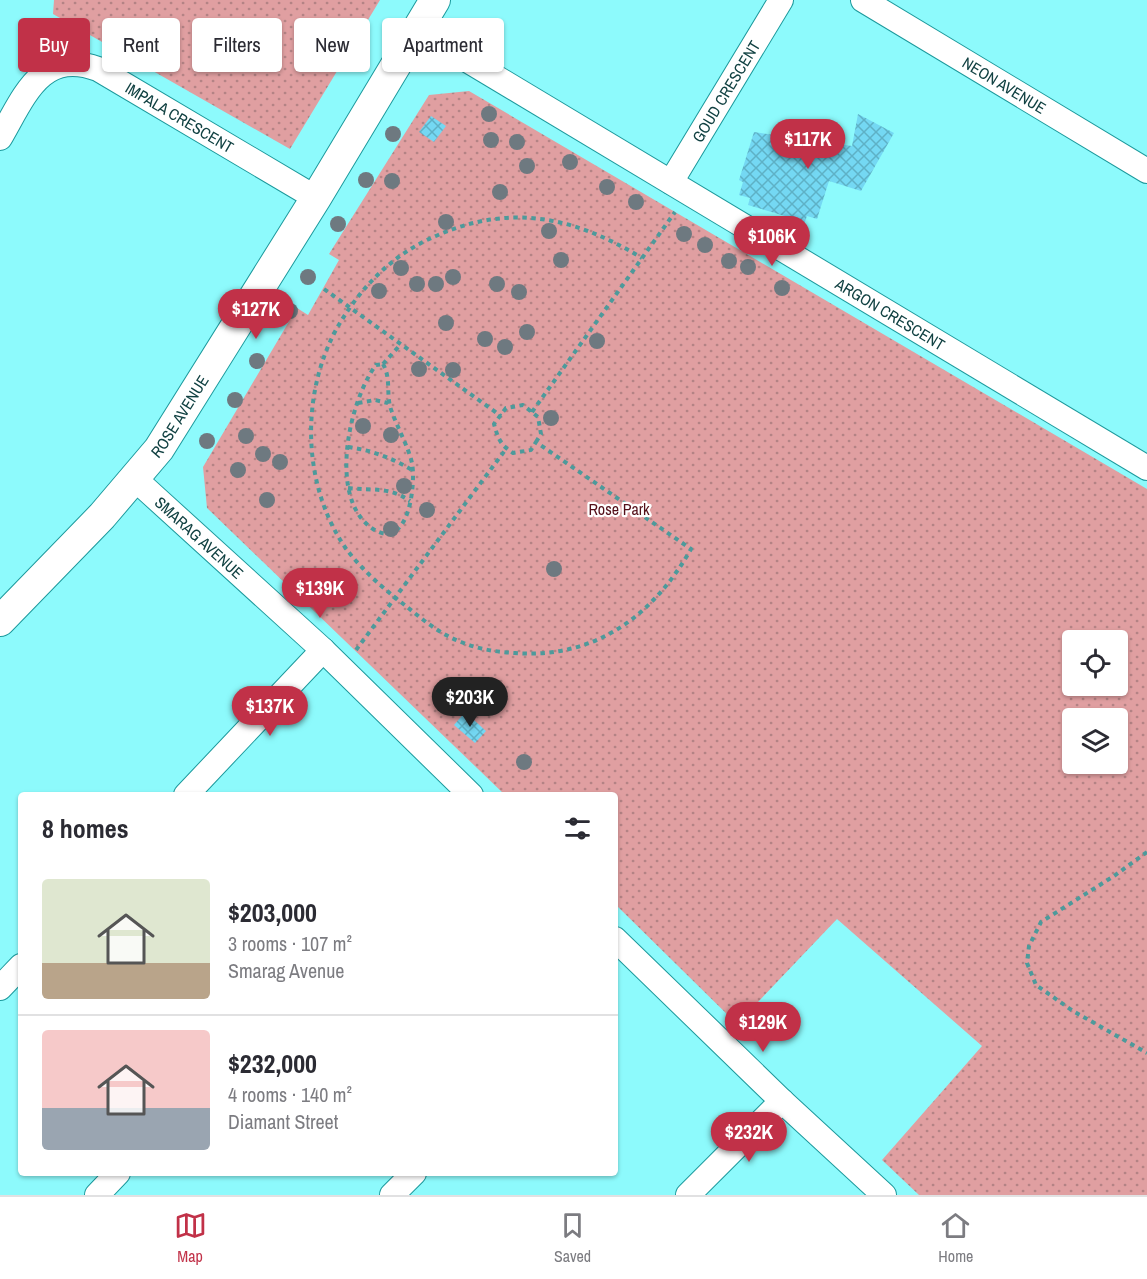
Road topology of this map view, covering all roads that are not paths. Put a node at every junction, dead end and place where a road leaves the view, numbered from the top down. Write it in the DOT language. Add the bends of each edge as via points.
graph roads {
  1 [pos="435,0"];
  2 [pos="781,0"];
  3 [pos="863,0"];
  4 [pos="424,18"];
  5 [pos="392,72"];
  6 [pos="487,72"];
  7 [pos="0,138"];
  8 [pos="1147,171"];
  9 [pos="671,182"];
  10 [pos="315,198"];
  11 [pos="1147,468"];
  12 [pos="135,478"];
  13 [pos="0,621"];
  14 [pos="323,650"];
  15 [pos="189,792"];
  16 [pos="468,792"];
  17 [pos="619,952"];
  18 [pos="18,969"];
  19 [pos="0,988"];
  20 [pos="782,1101"];
  21 [pos="114,1176"];
  22 [pos="411,1176"];
  23 [pos="96,1195"];
  24 [pos="392,1195"];
  25 [pos="688,1195"];
  26 [pos="884,1195"];
  1 -- 4 [label="street, ROSE AVENUE"];
  2 -- 9 [label="street, GOUD CRESCENT"];
  3 -- 8 [label="street, NEON AVENUE"];
  5 -- 10 [label="street, ROSE AVENUE"];
  6 -- 9 [label="street, ARGON CRESCENT"];
  7 -- 10 [label="street, IMPALA CRESCENT" via="43,74 63,64 85,64"];
  9 -- 11 [label="street, ARGON CRESCENT"];
  10 -- 12 [label="street, ROSE AVENUE" via="175,426"];
  12 -- 13 [label="street, ROSE AVENUE"];
  12 -- 14 [label="street, SMARAG AVENUE"];
  14 -- 15 [label="street"];
  14 -- 16 [label="street, SMARAG AVENUE"];
  17 -- 20 [label="street"];
  18 -- 19 [label="street"];
  20 -- 25 [label="street"];
  20 -- 26 [label="street"];
  21 -- 23 [label="street"];
  22 -- 24 [label="street"];
}
